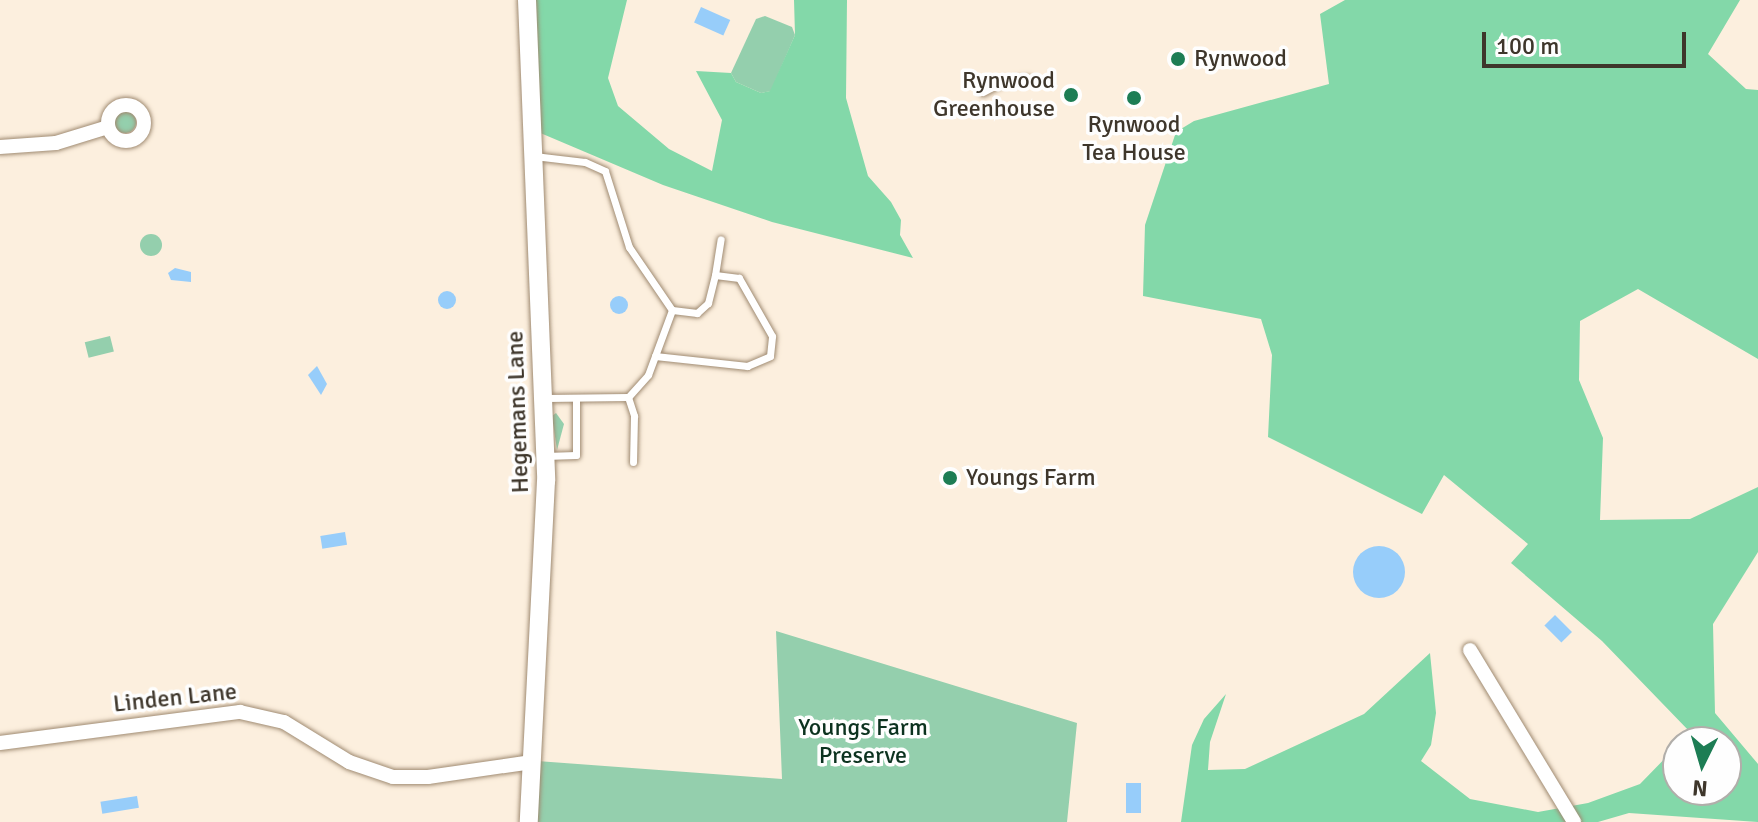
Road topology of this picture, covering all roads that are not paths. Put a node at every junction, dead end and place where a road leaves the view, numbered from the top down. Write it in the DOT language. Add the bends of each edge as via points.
graph roads {
  1 [pos="527,0"];
  2 [pos="1028,79"];
  3 [pos="983,92"];
  4 [pos="108,127"];
  5 [pos="0,147"];
  6 [pos="531,156"];
  7 [pos="721,239"];
  8 [pos="715,275"];
  9 [pos="672,310"];
  10 [pos="655,356"];
  11 [pos="628,397"];
  12 [pos="543,398"];
  13 [pos="576,398"];
  14 [pos="545,456"];
  15 [pos="633,462"];
  16 [pos="1470,650"];
  17 [pos="0,743"];
  18 [pos="532,762"];
  19 [pos="529,822"];
  20 [pos="1574,822"];
  1 -- 6 [label="street, Hegemans Lane"];
  2 -- 3 [label="lane" via="1002,82"];
  4 -- 5 [label="street" via="56,143"];
  6 -- 9 [label="lane" via="585,162 605,171 629,247"];
  6 -- 12 [label="street, Hegemans Lane"];
  7 -- 8 [label="lane"];
  8 -- 9 [label="lane" via="708,303 697,313"];
  8 -- 10 [label="lane" via="739,278 772,336 770,356 747,366"];
  9 -- 10 [label="lane"];
  10 -- 11 [label="lane" via="648,375"];
  11 -- 13 [label="lane"];
  11 -- 15 [label="lane" via="634,416"];
  12 -- 13 [label="lane"];
  12 -- 14 [label="street, Hegemans Lane"];
  13 -- 14 [label="lane" via="576,455"];
  14 -- 18 [label="street, Hegemans Lane" via="545,573"];
  16 -- 20 [label="street"];
  17 -- 18 [label="street, Linden Lane" via="240,712 284,722 349,762 393,777"];
  18 -- 19 [label="street, Hegemans Lane"];
}
